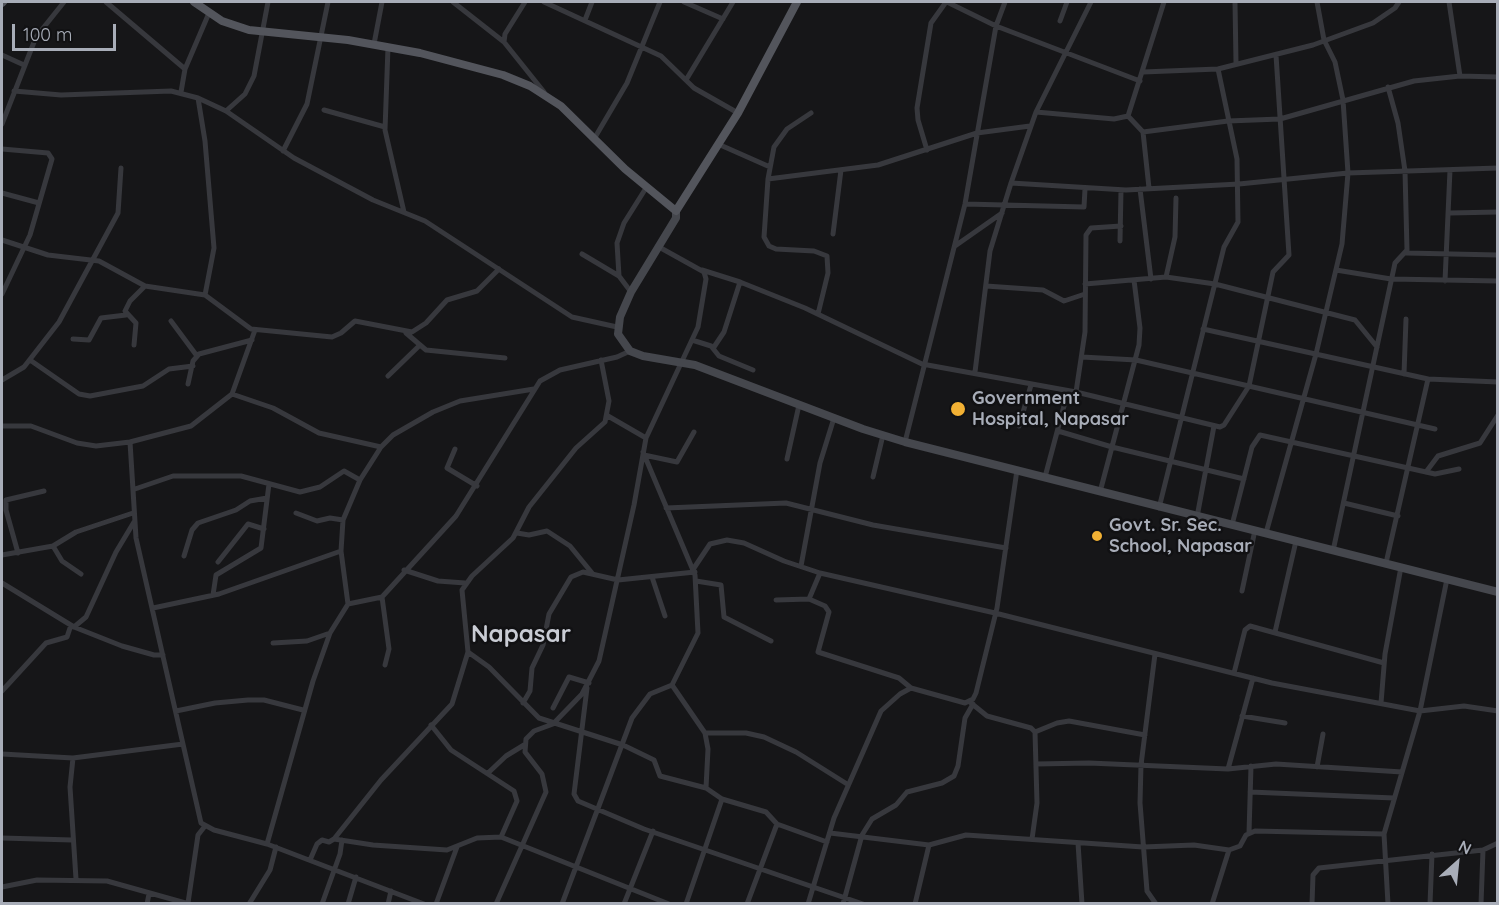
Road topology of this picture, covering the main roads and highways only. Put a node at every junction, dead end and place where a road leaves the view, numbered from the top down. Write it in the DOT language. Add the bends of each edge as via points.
graph roads {
  1 [pos="194,2"];
  2 [pos="797,2"];
  3 [pos="676,211"];
  4 [pos="1497,592"];
  1 -- 3 [label="main road" via="236,26 263,33 374,44 503,75 547,96"];
  2 -- 3 [label="main road" via="738,112"];
  3 -- 4 [label="main road" via="676,218 631,292 617,327 621,341 630,351 680,361 905,442"];
}
